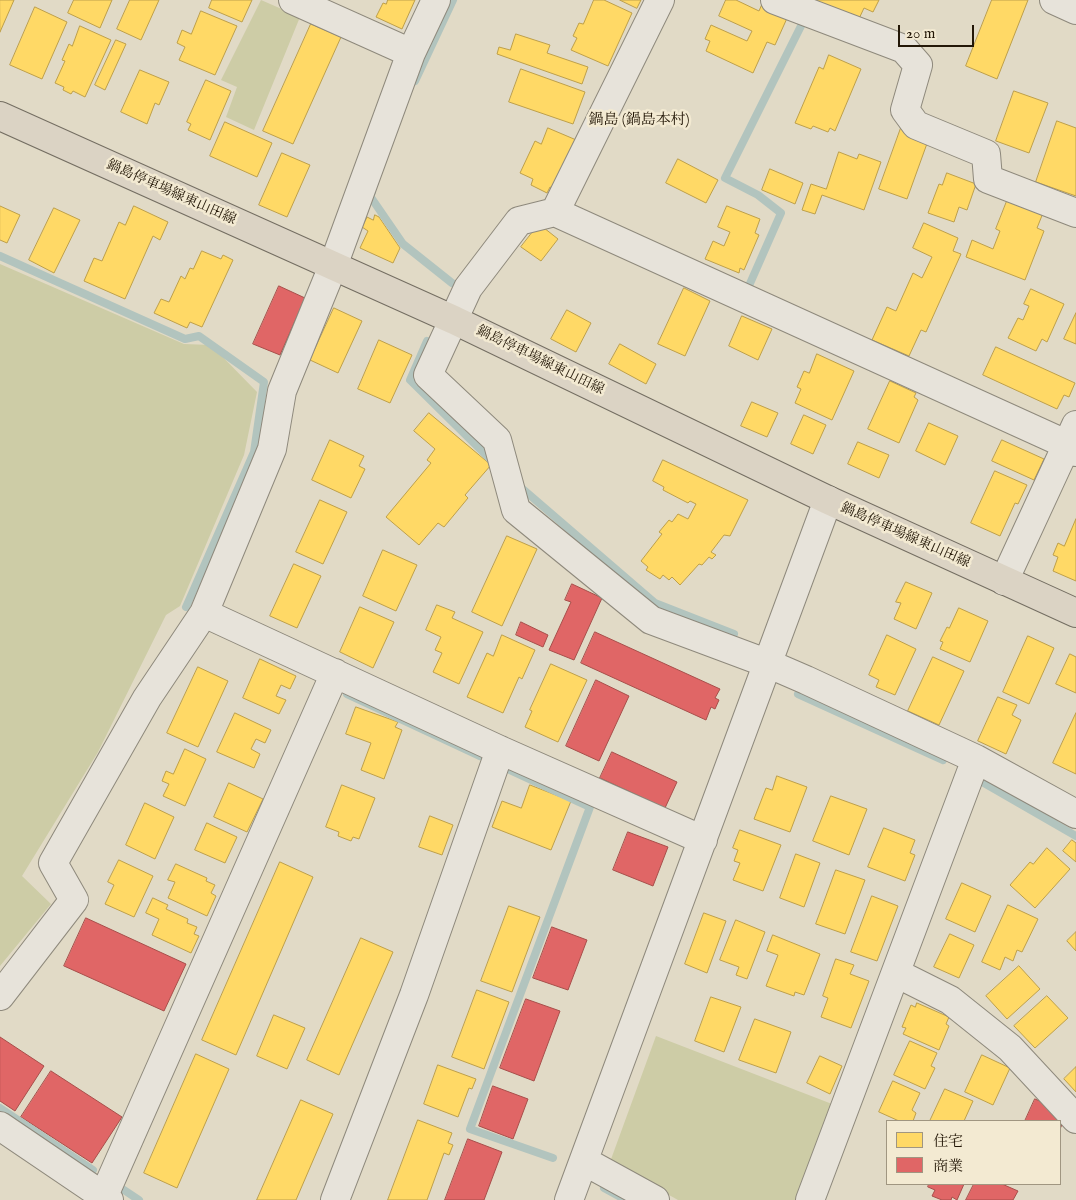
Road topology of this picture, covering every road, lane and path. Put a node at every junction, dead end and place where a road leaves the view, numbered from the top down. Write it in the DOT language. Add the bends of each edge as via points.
graph roads {
  1 [pos="293,0"];
  2 [pos="436,0"];
  3 [pos="660,0"];
  4 [pos="775,0"];
  5 [pos="1054,0"];
  6 [pos="1076,10"];
  7 [pos="411,53"];
  8 [pos="0,116"];
  9 [pos="555,212"];
  10 [pos="1076,213"];
  11 [pos="333,266"];
  12 [pos="454,320"];
  13 [pos="1070,445"];
  14 [pos="828,500"];
  15 [pos="1004,581"];
  16 [pos="204,614"];
  17 [pos="1076,614"];
  18 [pos="769,664"];
  19 [pos="335,673"];
  20 [pos="500,750"];
  21 [pos="976,759"];
  22 [pos="1076,814"];
  23 [pos="703,840"];
  24 [pos="896,973"];
  25 [pos="0,996"];
  26 [pos="1076,1119"];
  27 [pos="0,1126"];
  28 [pos="584,1161"];
  29 [pos="105,1199"];
  30 [pos="335,1200"];
  31 [pos="570,1200"];
  32 [pos="654,1200"];
  33 [pos="810,1200"];
  1 -- 7 [label="street"];
  2 -- 7 [label="street"];
  3 -- 9 [label="street"];
  4 -- 10 [label="street" via="904,49 918,65 905,110 916,125 986,154 988,179"];
  5 -- 6 [label="street"];
  7 -- 11 [label="street"];
  8 -- 11 [label="main road, 鍋島停車場線東山田線"];
  9 -- 12 [label="street" via="519,221 468,288"];
  9 -- 13 [label="street"];
  11 -- 12 [label="main road, 鍋島停車場線東山田線"];
  11 -- 16 [label="street" via="282,391 272,449"];
  12 -- 14 [label="main road, 鍋島停車場線東山田線"];
  12 -- 18 [label="street" via="428,375 497,440 516,510 651,620"];
  13 -- 15 [label="street"];
  14 -- 15 [label="main road, 鍋島停車場線東山田線"];
  14 -- 18 [label="street"];
  15 -- 17 [label="main road, 鍋島停車場線東山田線"];
  16 -- 19 [label="street"];
  16 -- 25 [label="street" via="147,698 53,863 74,900"];
  18 -- 21 [label="street"];
  18 -- 23 [label="street"];
  19 -- 20 [label="street"];
  19 -- 29 [label="street"];
  20 -- 23 [label="street"];
  20 -- 30 [label="street" via="414,995"];
  21 -- 22 [label="street"];
  21 -- 24 [label="street"];
  23 -- 28 [label="street"];
  24 -- 26 [label="street" via="950,1000 1010,1048"];
  24 -- 33 [label="street"];
  27 -- 29 [label="street"];
  28 -- 31 [label="street"];
  28 -- 32 [label="street"];
}
